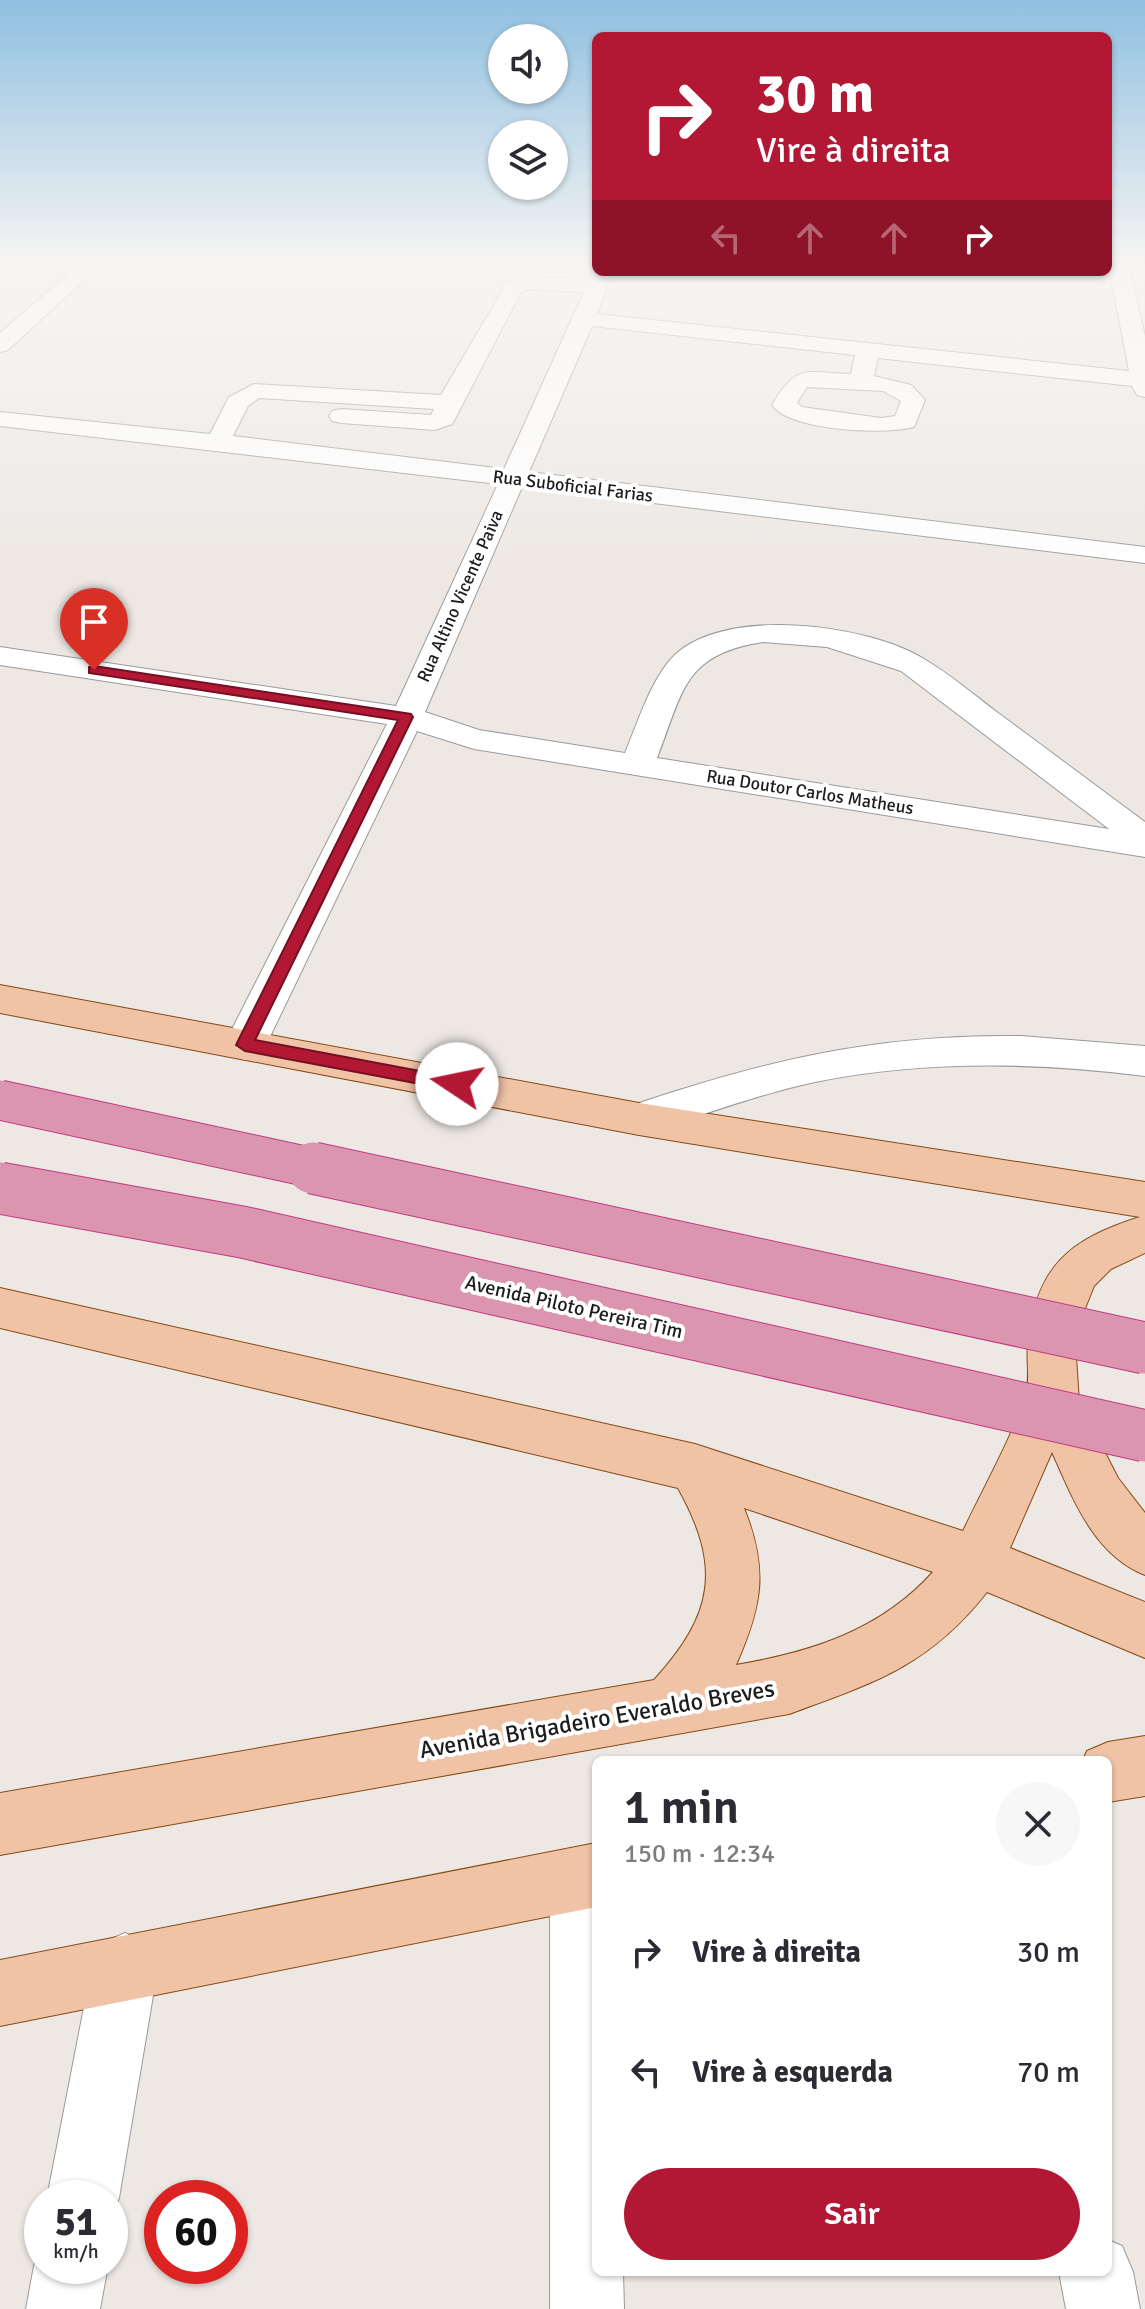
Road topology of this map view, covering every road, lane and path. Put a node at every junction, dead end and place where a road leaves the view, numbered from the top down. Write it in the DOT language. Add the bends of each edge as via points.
graph roads {
  1 [pos="469,369"];
  2 [pos="561,369"];
  3 [pos="864,369"];
  4 [pos="1025,369"];
  5 [pos="861,381"];
  6 [pos="1144,383"];
  7 [pos="449,403"];
  8 [pos="341,416"];
  9 [pos="0,419"];
  10 [pos="218,442"];
  11 [pos="511,478"];
  12 [pos="1145,555"];
  13 [pos="0,656"];
  14 [pos="0,683"];
  15 [pos="400,729"];
  16 [pos="637,765"];
  17 [pos="1145,839"];
  18 [pos="1145,846"];
  19 [pos="0,999"];
  20 [pos="245,1045"];
  21 [pos="1145,1061"];
  22 [pos="0,1100"];
  23 [pos="639,1119"];
  24 [pos="0,1188"];
  25 [pos="1145,1200"];
  26 [pos="1145,1234"];
  27 [pos="0,1308"];
  28 [pos="1145,1348"];
  29 [pos="1052,1395"];
  30 [pos="1145,1436"];
  31 [pos="695,1468"];
  32 [pos="1145,1549"];
  33 [pos="977,1561"];
  34 [pos="1145,1630"];
  35 [pos="669,1706"];
  36 [pos="1145,1766"];
  37 [pos="1112,1771"];
  38 [pos="0,1824"];
  39 [pos="589,1876"];
  40 [pos="125,1966"];
  41 [pos="0,1993"];
  42 [pos="86,2180"];
  43 [pos="1097,2276"];
  44 [pos="68,2284"];
  45 [pos="63,2309"];
  46 [pos="587,2309"];
  47 [pos="1103,2309"];
  1 -- 7 [label="street"];
  2 -- 11 [label="street, Rua Altino Vicente Paiva"];
  3 -- 5 [label="street"];
  4 -- 6 [label="street"];
  7 -- 8 [label="street" via="443,419 435,423"];
  7 -- 10 [label="street" via="254,391 238,402"];
  9 -- 10 [label="street, Rua Suboficial Farias"];
  10 -- 11 [label="street, Rua Suboficial Farias"];
  11 -- 12 [label="street, Rua Suboficial Farias"];
  11 -- 15 [label="street, Rua Altino Vicente Paiva"];
  13 -- 15 [label="street, Rua Doutor Carlos Matheus"];
  14 -- 15 [label="street, Rua Doutor Carlos Matheus"];
  15 -- 16 [label="street, Rua Doutor Carlos Matheus"];
  15 -- 20 [label="street, Rua Altino Vicente Paiva"];
  16 -- 17 [label="street" via="681,666 699,651 759,635 835,639 877,648 912,664"];
  16 -- 18 [label="street, Rua Doutor Carlos Matheus"];
  19 -- 20 [label="main road"];
  20 -- 23 [label="main road"];
  21 -- 23 [label="street" via="1005,1050 910,1054 727,1088"];
  22 -- 28 [label="highway, bridge"];
  23 -- 25 [label="main road"];
  24 -- 30 [label="highway, Avenida Piloto Pereira Tim, bridge" via="242,1232"];
  26 -- 29 [label="main road" via="1091,1259 1074,1277 1054,1328"];
  27 -- 31 [label="main road"];
  29 -- 32 [label="main road" via="1101,1503"];
  29 -- 33 [label="main road, Avenida Brigadeiro Everaldo Breves"];
  31 -- 33 [label="main road"];
  31 -- 35 [label="main road" via="716,1499 729,1532 735,1569 731,1607 719,1644 698,1677"];
  33 -- 34 [label="main road"];
  33 -- 35 [label="main road, Avenida Brigadeiro Everaldo Breves" via="928,1617 887,1646 789,1685"];
  35 -- 38 [label="main road, Avenida Brigadeiro Everaldo Breves"];
  36 -- 37 [label="main road"];
  39 -- 40 [label="main road"];
  39 -- 46 [label="street"];
  40 -- 41 [label="main road"];
  40 -- 42 [label="street"];
  43 -- 47 [label="street"];
  44 -- 45 [label="street"];
}
